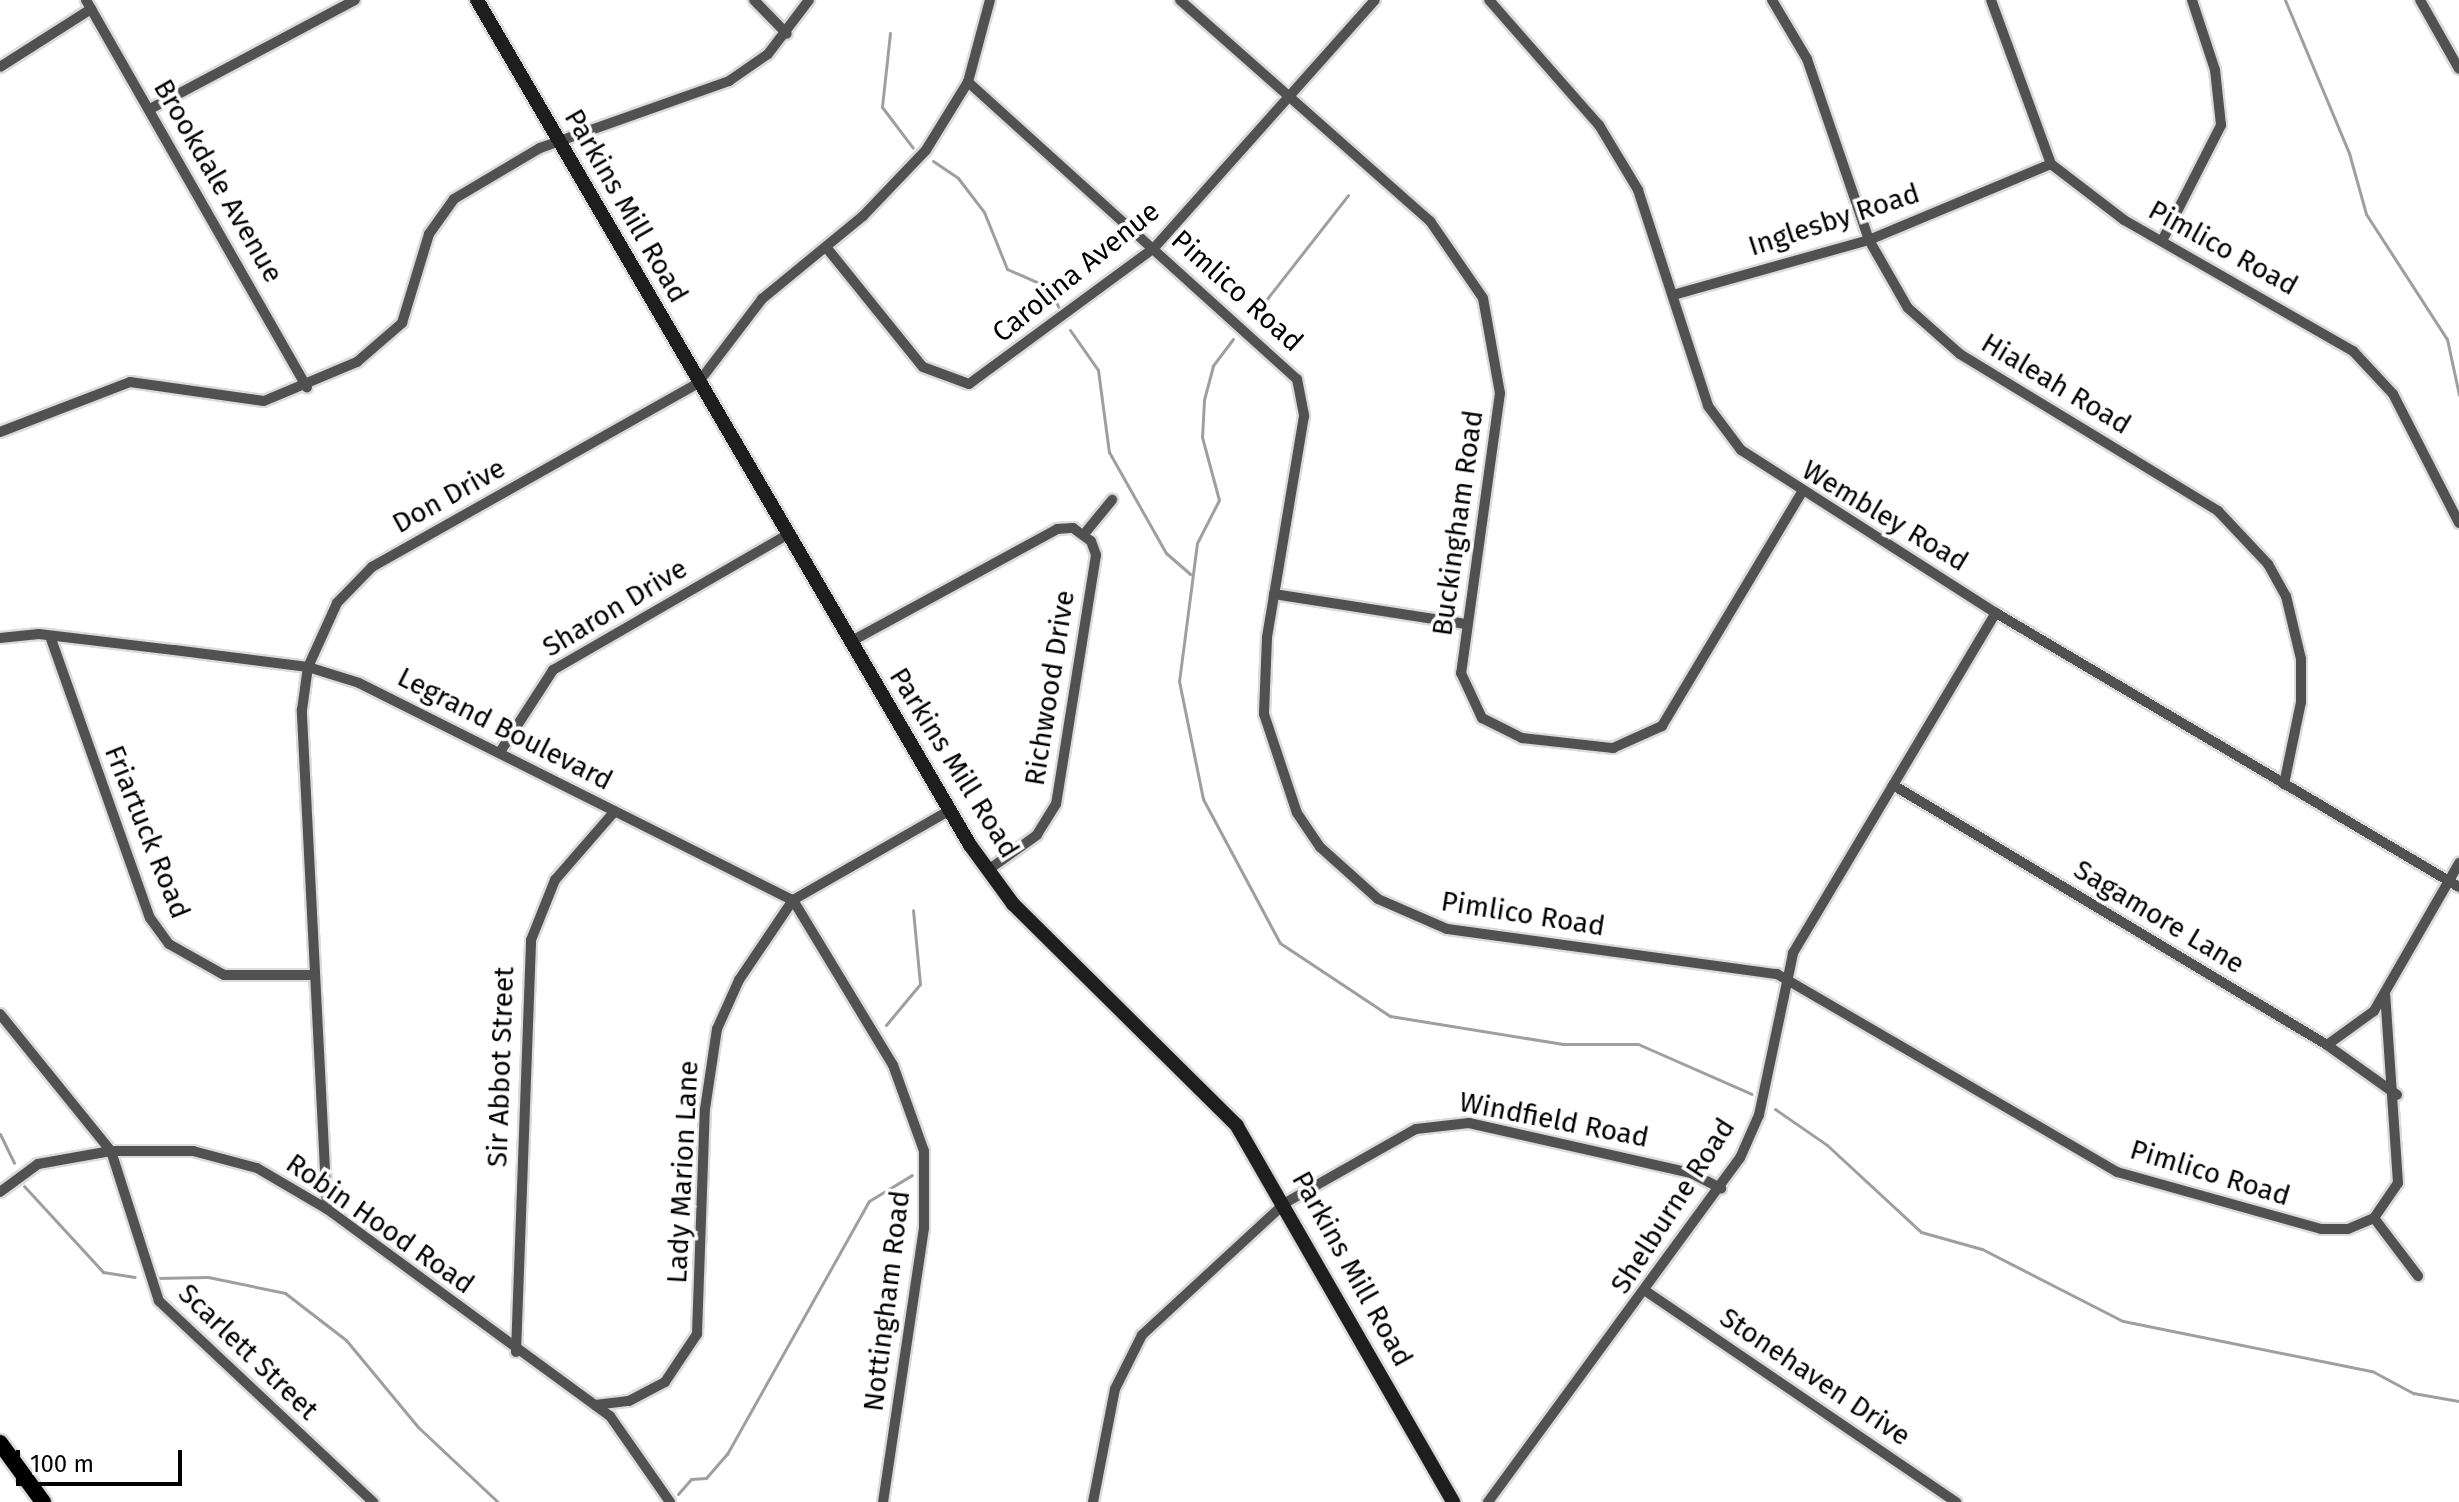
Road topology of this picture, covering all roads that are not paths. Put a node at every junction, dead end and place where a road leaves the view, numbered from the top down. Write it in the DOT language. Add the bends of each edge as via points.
graph roads {
  1 [pos="355,0"];
  2 [pos="477,0"];
  3 [pos="754,0"];
  4 [pos="809,0"];
  5 [pos="990,0"];
  6 [pos="1180,0"];
  7 [pos="1375,0"];
  8 [pos="1489,0"];
  9 [pos="1772,0"];
  10 [pos="1991,0"];
  11 [pos="2192,0"];
  12 [pos="2420,0"];
  13 [pos="89,5"];
  14 [pos="787,34"];
  15 [pos="0,67"];
  16 [pos="2459,69"];
  17 [pos="968,82"];
  18 [pos="1288,95"];
  19 [pos="150,109"];
  20 [pos="560,143"];
  21 [pos="2051,164"];
  22 [pos="2163,239"];
  23 [pos="1869,240"];
  24 [pos="826,247"];
  25 [pos="1154,248"];
  26 [pos="1673,295"];
  27 [pos="698,383"];
  28 [pos="307,387"];
  29 [pos="0,432"];
  30 [pos="1801,494"];
  31 [pos="1112,500"];
  32 [pos="2459,523"];
  33 [pos="1085,533"];
  34 [pos="785,536"];
  35 [pos="1274,594"];
  36 [pos="1996,613"];
  37 [pos="1466,624"];
  38 [pos="50,636"];
  39 [pos="0,638"];
  40 [pos="850,642"];
  41 [pos="308,667"];
  42 [pos="500,752"];
  43 [pos="2284,784"];
  44 [pos="1893,785"];
  45 [pos="950,810"];
  46 [pos="615,811"];
  47 [pos="2459,863"];
  48 [pos="988,870"];
  49 [pos="2448,881"];
  50 [pos="2459,887"];
  51 [pos="793,900"];
  52 [pos="314,975"];
  53 [pos="1788,978"];
  54 [pos="2385,994"];
  55 [pos="0,1014"];
  56 [pos="2327,1045"];
  57 [pos="2397,1095"];
  58 [pos="111,1151"];
  59 [pos="1721,1188"];
  60 [pos="0,1192"];
  61 [pos="1285,1203"];
  62 [pos="327,1209"];
  63 [pos="2374,1218"];
  64 [pos="2418,1276"];
  65 [pos="1647,1292"];
  66 [pos="516,1352"];
  67 [pos="595,1405"];
  68 [pos="0,1443"];
  69 [pos="43,1502"];
  70 [pos="373,1502"];
  71 [pos="670,1502"];
  72 [pos="883,1502"];
  73 [pos="1093,1502"];
  74 [pos="1453,1502"];
  75 [pos="1488,1502"];
  76 [pos="1956,1502"];
  1 -- 19 [label="street"];
  2 -- 20 [label="street, Parkins Mill Road"];
  3 -- 14 [label="street"];
  4 -- 14 [label="street"];
  5 -- 17 [label="street, Don Drive"];
  6 -- 18 [label="street, Buckingham Road"];
  7 -- 18 [label="street, Carolina Avenue"];
  8 -- 26 [label="street, Wembley Road" via="1614,147 1643,201"];
  9 -- 23 [label="street, Hialeah Road" via="1832,119"];
  10 -- 21 [label="street"];
  11 -- 22 [label="street" via="2215,70 2221,125"];
  12 -- 16 [label="street"];
  13 -- 15 [label="street"];
  13 -- 19 [label="street, Brookdale Avenue"];
  14 -- 20 [label="street" via="756,64 692,100"];
  17 -- 24 [label="street, Don Drive" via="907,174"];
  17 -- 25 [label="street, Pimlico Road"];
  18 -- 25 [label="street, Carolina Avenue"];
  18 -- 37 [label="street, Buckingham Road" via="1450,243 1492,325 1498,420"];
  19 -- 28 [label="street, Brookdale Avenue"];
  20 -- 27 [label="street, Parkins Mill Road"];
  20 -- 28 [label="street" via="454,199 429,234 411,308 391,337"];
  21 -- 22 [label="street, Pimlico Road" via="2105,208"];
  21 -- 23 [label="street, Inglesby Road"];
  22 -- 32 [label="street, Pimlico Road" via="2367,364 2393,394"];
  23 -- 26 [label="street, Inglesby Road"];
  23 -- 43 [label="street, Hialeah Road" via="1908,308 1939,340 2218,511 2258,550 2286,596 2301,659 2297,732"];
  24 -- 25 [label="street, Carolina Avenue" via="923,367 956,384 985,376"];
  24 -- 27 [label="street, Don Drive" via="762,299"];
  25 -- 35 [label="street, Pimlico Road" via="1285,364 1302,391"];
  26 -- 30 [label="street, Wembley Road" via="1696,375 1720,424"];
  27 -- 34 [label="street, Parkins Mill Road"];
  27 -- 41 [label="street, Don Drive" via="372,567 337,603"];
  28 -- 29 [label="street" via="248,403 130,382"];
  30 -- 36 [label="street, Wembley Road"];
  30 -- 37 [label="street, Buckingham Road" via="1662,726 1628,744 1522,738 1494,727 1464,689"];
  31 -- 33 [label="street"];
  33 -- 40 [label="street" via="1057,529 1015,548"];
  33 -- 48 [label="street, Richwood Drive" via="1096,555 1056,804 1037,835"];
  34 -- 40 [label="street, Parkins Mill Road"];
  34 -- 42 [label="street, Sharon Drive" via="553,670"];
  35 -- 37 [label="street"];
  35 -- 53 [label="street, Pimlico Road" via="1263,673 1271,749 1297,813 1360,885 1428,925"];
  36 -- 43 [label="street, Wembley Road"];
  36 -- 44 [label="street, Shelburne Road"];
  38 -- 39 [label="street, Legrand Boulevard"];
  38 -- 41 [label="street, Legrand Boulevard"];
  38 -- 52 [label="street, Friartuck Road" via="160,933 191,962 224,975"];
  40 -- 45 [label="street, Parkins Mill Road"];
  41 -- 42 [label="street, Legrand Boulevard" via="388,695"];
  41 -- 52 [label="street, Don Drive" via="302,760"];
  42 -- 46 [label="street, Legrand Boulevard"];
  43 -- 49 [label="street, Wembley Road"];
  44 -- 53 [label="street, Shelburne Road" via="1793,953"];
  44 -- 56 [label="street, Sagamore Lane"];
  45 -- 48 [label="street, Parkins Mill Road"];
  45 -- 51 [label="street"];
  46 -- 51 [label="street, Legrand Boulevard"];
  46 -- 66 [label="street, Sir Abbot Street" via="555,880 531,940"];
  47 -- 49 [label="street"];
  48 -- 61 [label="street, Parkins Mill Road" via="1048,942 1219,1105"];
  49 -- 50 [label="street, Wembley Road"];
  49 -- 54 [label="street"];
  51 -- 67 [label="street, Lady Marion Lane" via="739,980 714,1042 697,1334 665,1382 629,1401"];
  51 -- 72 [label="street, Nottingham Road" via="893,1065 924,1151 924,1228"];
  52 -- 62 [label="street, Don Drive"];
  53 -- 59 [label="street, Shelburne Road" via="1759,1115"];
  53 -- 63 [label="street, Pimlico Road" via="2117,1172 2306,1227 2348,1229"];
  54 -- 56 [label="street" via="2366,1019"];
  54 -- 57 [label="street"];
  55 -- 58 [label="street, Scarlett Street"];
  56 -- 57 [label="street, Sagamore Lane"];
  57 -- 63 [label="street" via="2398,1183"];
  58 -- 60 [label="street, Robin Hood Road" via="38,1164"];
  58 -- 62 [label="street, Robin Hood Road" via="232,1158"];
  58 -- 70 [label="street, Scarlett Street" via="159,1301"];
  59 -- 61 [label="street, Windfield Road" via="1691,1173 1454,1121 1416,1129"];
  59 -- 65 [label="street, Shelburne Road"];
  61 -- 73 [label="street, Windfield Road" via="1133,1349 1107,1415"];
  61 -- 74 [label="street, Parkins Mill Road"];
  62 -- 66 [label="street, Robin Hood Road"];
  63 -- 64 [label="street"];
  65 -- 75 [label="street, Shelburne Road"];
  65 -- 76 [label="street, Stonehaven Drive"];
  66 -- 67 [label="street, Robin Hood Road"];
  67 -- 71 [label="street, Robin Hood Road" via="620,1425"];
  68 -- 69 [label="main road"];
}
